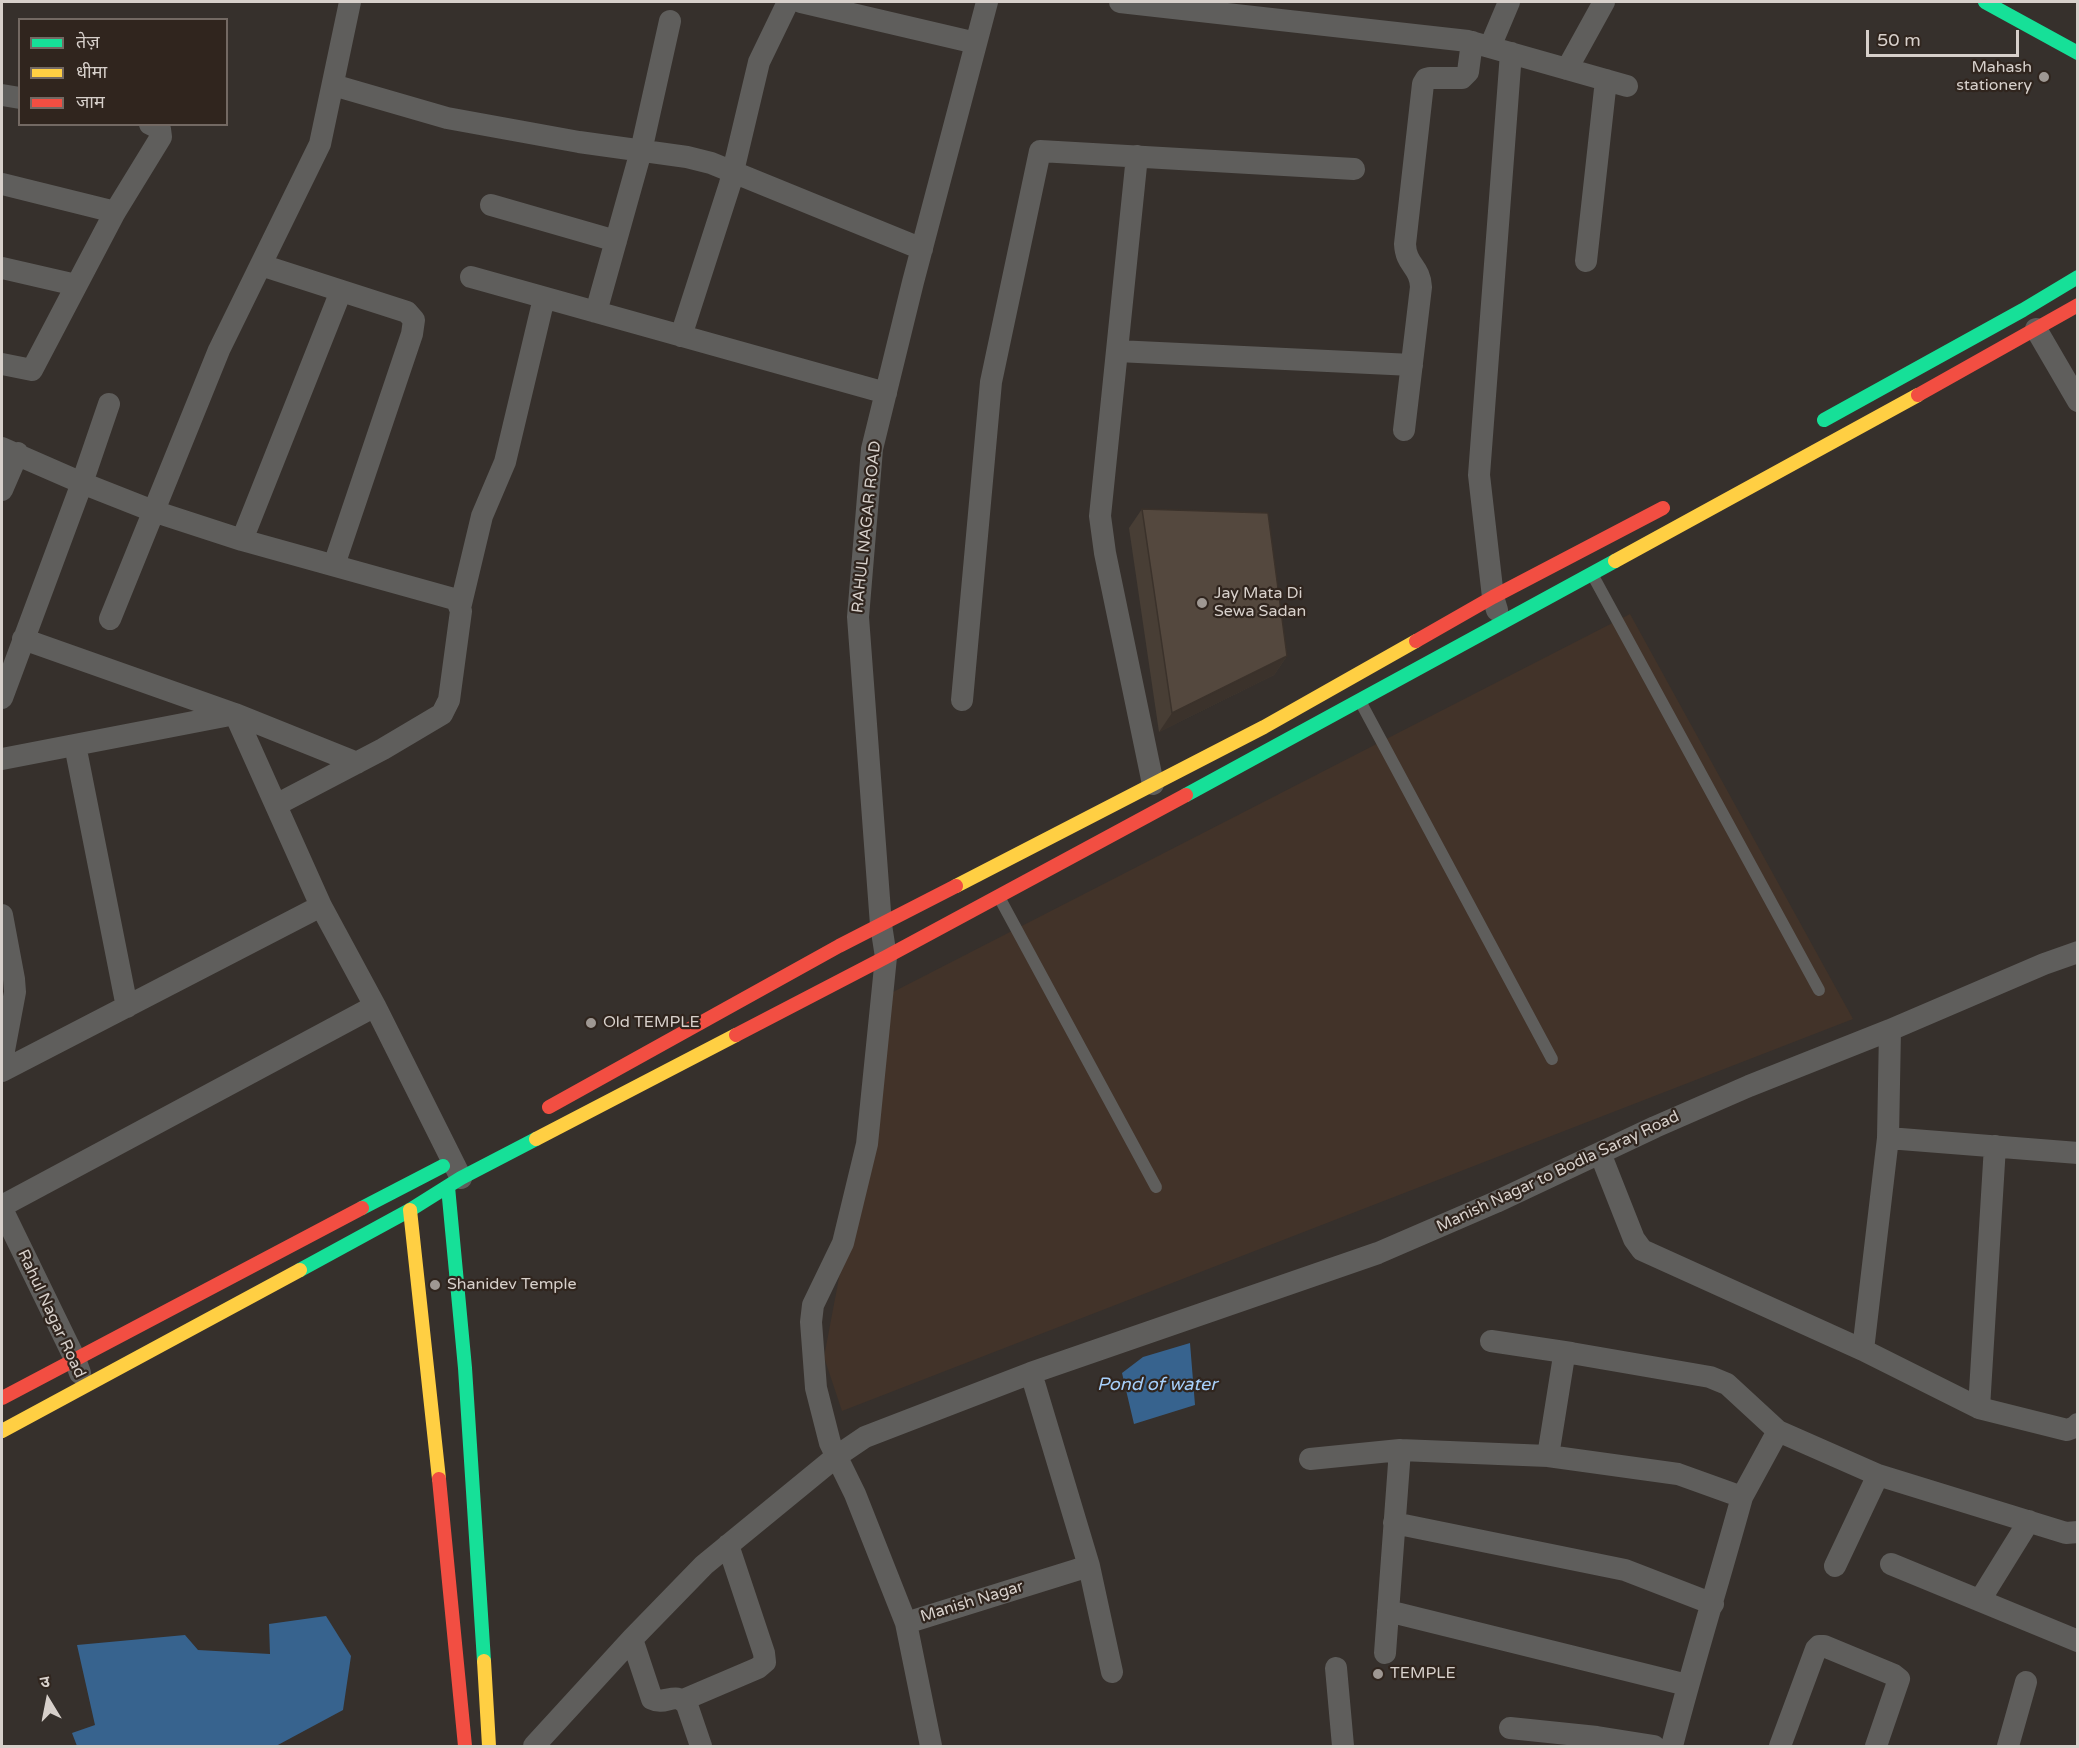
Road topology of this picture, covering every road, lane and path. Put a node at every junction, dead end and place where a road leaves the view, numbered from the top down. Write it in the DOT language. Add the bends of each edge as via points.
graph roads {
  1 [pos="350,2"];
  2 [pos="788,2"];
  3 [pos="801,2"];
  4 [pos="987,2"];
  5 [pos="1120,2"];
  6 [pos="1509,2"];
  7 [pos="1604,2"];
  8 [pos="1985,2"];
  9 [pos="670,21"];
  10 [pos="976,43"];
  11 [pos="1491,47"];
  12 [pos="2078,53"];
  13 [pos="1568,69"];
  14 [pos="333,85"];
  15 [pos="2,95"];
  16 [pos="18,98"];
  17 [pos="154,126"];
  18 [pos="641,151"];
  19 [pos="1137,156"];
  20 [pos="1354,169"];
  21 [pos="734,171"];
  22 [pos="2,184"];
  23 [pos="491,205"];
  24 [pos="115,212"];
  25 [pos="616,241"];
  26 [pos="922,249"];
  27 [pos="1586,261"];
  28 [pos="261,265"];
  29 [pos="2,268"];
  30 [pos="471,277"];
  31 [pos="2078,277"];
  32 [pos="76,285"];
  33 [pos="341,291"];
  34 [pos="544,298"];
  35 [pos="2078,305"];
  36 [pos="596,312"];
  37 [pos="2036,329"];
  38 [pos="681,336"];
  39 [pos="1117,351"];
  40 [pos="2,364"];
  41 [pos="1412,365"];
  42 [pos="886,393"];
  43 [pos="2078,401"];
  44 [pos="109,404"];
  45 [pos="1815,425"];
  46 [pos="1404,430"];
  47 [pos="10,450"];
  48 [pos="82,483"];
  49 [pos="2,490"];
  50 [pos="1680,500"];
  51 [pos="153,511"];
  52 [pos="242,540"];
  53 [pos="334,565"];
  54 [pos="1591,573"];
  55 [pos="1493,597"];
  56 [pos="460,608"];
  57 [pos="110,619"];
  58 [pos="1500,623"];
  59 [pos="23,639"];
  60 [pos="2,698"];
  61 [pos="962,700"];
  62 [pos="1359,700"];
  63 [pos="235,714"];
  64 [pos="75,745"];
  65 [pos="2,759"];
  66 [pos="357,763"];
  67 [pos="1154,784"];
  68 [pos="276,805"];
  69 [pos="998,896"];
  70 [pos="321,906"];
  71 [pos="2,915"];
  72 [pos="881,925"];
  73 [pos="4,945"];
  74 [pos="2078,952"];
  75 [pos="886,957"];
  76 [pos="1819,990"];
  77 [pos="375,1006"];
  78 [pos="127,1007"];
  79 [pos="1890,1030"];
  80 [pos="1552,1059"];
  81 [pos="2,1061"];
  82 [pos="2,1071"];
  83 [pos="536,1114"];
  84 [pos="1888,1138"];
  85 [pos="1995,1146"];
  86 [pos="1600,1153"];
  87 [pos="2078,1153"];
  88 [pos="456,1170"];
  89 [pos="1156,1187"];
  90 [pos="2,1207"];
  91 [pos="410,1210"];
  92 [pos="1491,1341"];
  93 [pos="1863,1350"];
  94 [pos="1570,1353"];
  95 [pos="75,1359"];
  96 [pos="1031,1373"];
  97 [pos="85,1386"];
  98 [pos="2,1398"];
  99 [pos="1979,1408"];
  100 [pos="2078,1424"];
  101 [pos="2,1431"];
  102 [pos="1778,1431"];
  103 [pos="833,1449"];
  104 [pos="1400,1450"];
  105 [pos="1548,1456"];
  106 [pos="1310,1459"];
  107 [pos="1878,1475"];
  108 [pos="1742,1497"];
  109 [pos="2029,1521"];
  110 [pos="1394,1523"];
  111 [pos="2076,1533"];
  112 [pos="728,1545"];
  113 [pos="1891,1564"];
  114 [pos="1089,1566"];
  115 [pos="1835,1566"];
  116 [pos="1980,1600"];
  117 [pos="1713,1604"];
  118 [pos="1388,1611"];
  119 [pos="906,1623"];
  120 [pos="632,1639"];
  121 [pos="2078,1641"];
  122 [pos="1385,1653"];
  123 [pos="1336,1668"];
  124 [pos="1112,1672"];
  125 [pos="2026,1682"];
  126 [pos="1687,1685"];
  127 [pos="683,1700"];
  128 [pos="1510,1728"];
  129 [pos="465,1746"];
  130 [pos="489,1746"];
  131 [pos="534,1746"];
  132 [pos="701,1746"];
  133 [pos="931,1746"];
  134 [pos="1343,1746"];
  135 [pos="1654,1746"];
  136 [pos="1672,1746"];
  137 [pos="1780,1746"];
  138 [pos="1876,1746"];
  139 [pos="2008,1746"];
  1 -- 14 [label="street"];
  2 -- 21 [label="street" via="759,62"];
  3 -- 10 [label="street"];
  4 -- 10 [label="street, RAHUL NAGAR ROAD"];
  5 -- 11 [label="street"];
  6 -- 11 [label="street"];
  7 -- 13 [label="street"];
  8 -- 12 [label="main road"];
  9 -- 18 [label="street"];
  10 -- 26 [label="street, RAHUL NAGAR ROAD"];
  11 -- 13 [label="street"];
  11 -- 41 [label="street" via="1469,67 1465,76 1426,79 1423,84 1405,244 1406,258 1421,279"];
  11 -- 55 [label="street" via="1479,475"];
  13 -- 27 [label="street" via="1616,83"];
  14 -- 18 [label="street" via="447,118"];
  14 -- 28 [label="street" via="320,144"];
  15 -- 16 [label="street"];
  17 -- 24 [label="street" via="160,129 161,137"];
  18 -- 21 [label="street"];
  18 -- 25 [label="street"];
  19 -- 20 [label="street"];
  19 -- 39 [label="street"];
  19 -- 61 [label="street" via="1040,151 992,382"];
  21 -- 26 [label="street"];
  21 -- 38 [label="street"];
  22 -- 24 [label="street"];
  23 -- 25 [label="street"];
  24 -- 32 [label="street"];
  25 -- 36 [label="street"];
  26 -- 42 [label="street, RAHUL NAGAR ROAD"];
  28 -- 33 [label="street"];
  28 -- 51 [label="street" via="219,350"];
  29 -- 32 [label="street"];
  30 -- 34 [label="street"];
  31 -- 45 [label="main road"];
  32 -- 40 [label="street" via="32,370"];
  33 -- 52 [label="street"];
  33 -- 53 [label="street" via="407,312 414,327"];
  34 -- 36 [label="street"];
  34 -- 56 [label="street" via="505,462 482,516"];
  35 -- 37 [label="main road"];
  36 -- 38 [label="street"];
  37 -- 43 [label="street"];
  37 -- 54 [label="main road"];
  38 -- 42 [label="street"];
  39 -- 41 [label="street"];
  39 -- 67 [label="street" via="1101,532"];
  41 -- 46 [label="street"];
  42 -- 72 [label="street, RAHUL NAGAR ROAD" via="872,449 858,617"];
  44 -- 48 [label="street"];
  47 -- 48 [label="street"];
  47 -- 49 [label="street"];
  48 -- 51 [label="street"];
  48 -- 59 [label="street"];
  50 -- 55 [label="main road"];
  51 -- 52 [label="street"];
  51 -- 57 [label="street"];
  52 -- 53 [label="street"];
  53 -- 56 [label="street" via="454,599"];
  54 -- 58 [label="main road"];
  54 -- 76 [label="lane"];
  55 -- 58 [label="street"];
  55 -- 67 [label="main road"];
  56 -- 66 [label="street" via="446,710"];
  58 -- 62 [label="main road"];
  59 -- 60 [label="street"];
  59 -- 63 [label="street"];
  62 -- 69 [label="main road"];
  62 -- 80 [label="lane"];
  63 -- 64 [label="street"];
  63 -- 66 [label="street"];
  63 -- 68 [label="street"];
  64 -- 65 [label="street"];
  64 -- 78 [label="street"];
  66 -- 68 [label="street"];
  67 -- 72 [label="main road"];
  68 -- 70 [label="street"];
  69 -- 75 [label="main road"];
  69 -- 89 [label="lane"];
  70 -- 77 [label="street"];
  70 -- 78 [label="street"];
  71 -- 73 [label="street"];
  72 -- 75 [label="street, RAHUL NAGAR ROAD"];
  72 -- 83 [label="main road"];
  73 -- 81 [label="street" via="15,992"];
  74 -- 79 [label="street, Manish Nagar to Bodla Saray Road"];
  75 -- 88 [label="main road"];
  75 -- 103 [label="street, RAHUL NAGAR ROAD" via="867,1144 843,1243 813,1305 810,1322 816,1388"];
  77 -- 88 [label="street"];
  77 -- 90 [label="street"];
  78 -- 82 [label="street"];
  79 -- 84 [label="street"];
  79 -- 86 [label="street, Manish Nagar to Bodla Saray Road" via="1749,1086"];
  84 -- 85 [label="street"];
  84 -- 93 [label="street"];
  85 -- 87 [label="street"];
  85 -- 99 [label="street"];
  86 -- 93 [label="street" via="1642,1250"];
  86 -- 96 [label="street, Manish Nagar to Bodla Saray Road" via="1378,1253"];
  88 -- 91 [label="main road"];
  88 -- 95 [label="main road"];
  88 -- 130 [label="main road" via="465,1380"];
  90 -- 95 [label="street, Rahul Nagar Road"];
  91 -- 97 [label="main road"];
  91 -- 129 [label="main road"];
  92 -- 94 [label="street"];
  93 -- 99 [label="street"];
  94 -- 102 [label="street" via="1710,1377 1727,1384"];
  94 -- 105 [label="street" via="1564,1356"];
  95 -- 97 [label="street, Rahul Nagar Road"];
  95 -- 98 [label="main road"];
  96 -- 103 [label="street, Manish Nagar to Bodla Saray Road"];
  96 -- 114 [label="street"];
  97 -- 101 [label="main road"];
  99 -- 100 [label="street" via="2067,1430"];
  102 -- 107 [label="street"];
  102 -- 108 [label="street"];
  103 -- 112 [label="street, Manish Nagar to Bodla Saray Road"];
  103 -- 119 [label="street, RAHUL NAGAR ROAD"];
  104 -- 105 [label="street"];
  104 -- 106 [label="street"];
  104 -- 110 [label="street"];
  105 -- 108 [label="street" via="1678,1474"];
  107 -- 109 [label="street"];
  107 -- 115 [label="street"];
  108 -- 117 [label="street"];
  109 -- 111 [label="street"];
  109 -- 116 [label="street"];
  110 -- 117 [label="street" via="1625,1570"];
  110 -- 118 [label="street"];
  112 -- 120 [label="street, Manish Nagar to Bodla Saray Road"];
  112 -- 127 [label="street" via="765,1662"];
  113 -- 116 [label="street"];
  114 -- 119 [label="street, Manish Nagar"];
  114 -- 124 [label="street"];
  116 -- 121 [label="street"];
  117 -- 126 [label="street"];
  118 -- 122 [label="street"];
  118 -- 126 [label="street"];
  119 -- 133 [label="street, Manish Nagar"];
  120 -- 127 [label="street" via="652,1700"];
  120 -- 131 [label="street, Manish Nagar to Bodla Saray Road"];
  123 -- 134 [label="street"];
  125 -- 139 [label="street"];
  126 -- 136 [label="street"];
  127 -- 132 [label="street"];
  128 -- 135 [label="street"];
  137 -- 138 [label="street" via="1819,1646 1899,1679"];
}
